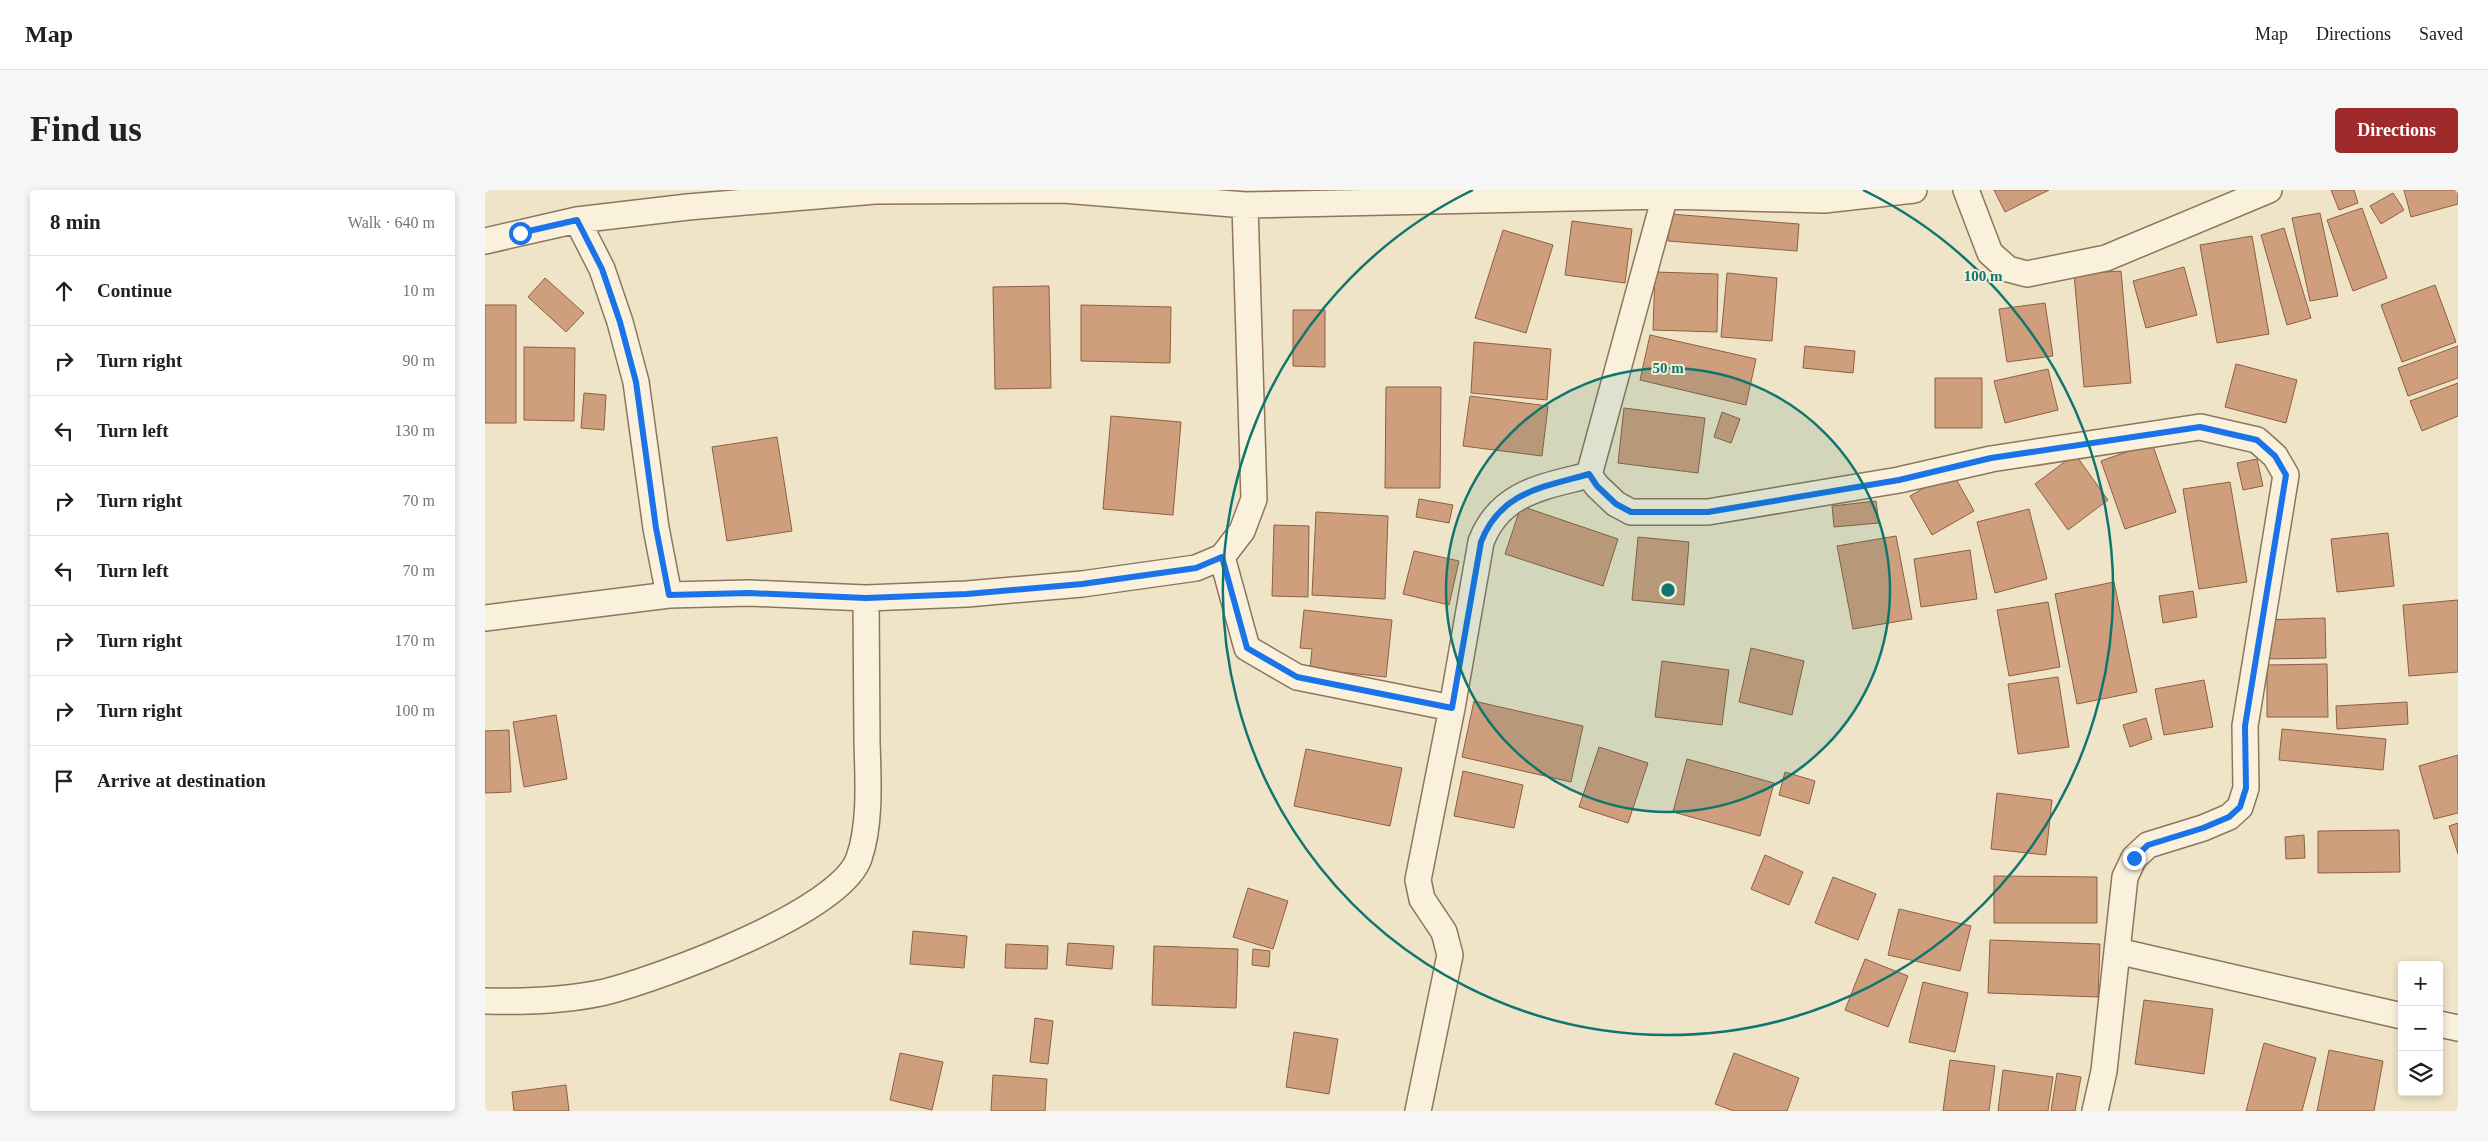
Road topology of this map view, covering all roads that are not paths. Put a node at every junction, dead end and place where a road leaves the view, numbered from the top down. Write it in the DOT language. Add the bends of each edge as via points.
graph roads {
  1 [pos="991,190"];
  2 [pos="1914,190"];
  3 [pos="1966,190"];
  4 [pos="2269,190"];
  5 [pos="1653,194"];
  6 [pos="1321,197"];
  7 [pos="1245,205"];
  8 [pos="577,220"];
  9 [pos="485,241"];
  10 [pos="1589,474"];
  11 [pos="1222,557"];
  12 [pos="669,595"];
  13 [pos="866,598"];
  14 [pos="485,618"];
  15 [pos="1452,708"];
  16 [pos="2117,951"];
  17 [pos="485,1001"];
  18 [pos="2398,1015"];
  19 [pos="2443,1025"];
  20 [pos="2458,1028"];
  21 [pos="1418,1111"];
  22 [pos="2095,1111"];
  1 -- 7 [label="street" via="1064,190"];
  1 -- 8 [label="street" via="875,191"];
  2 -- 5 [label="street" via="1824,200"];
  3 -- 4 [label="street" via="1990,253 2008,269 2027,274 2106,258"];
  5 -- 6 [label="street"];
  5 -- 10 [label="street"];
  6 -- 7 [label="street"];
  7 -- 11 [label="street" via="1254,499 1242,531"];
  8 -- 9 [label="street"];
  8 -- 12 [label="street" via="602,269 636,382 656,528"];
  10 -- 15 [label="street" via="1535,489 1511,500 1487,526 1481,542"];
  10 -- 16 [label="street" via="1616,504 1631,512 1708,512 1899,480 1991,458 2200,427 2257,440 2275,456 2286,475 2245,726 2246,788 2240,807 2229,817 2203,828 2148,845 2134,858 2125,877"];
  11 -- 13 [label="street" via="1196,568 1082,584 967,594"];
  11 -- 15 [label="street" via="1247,648 1297,677"];
  12 -- 13 [label="street" via="749,593"];
  12 -- 14 [label="street"];
  13 -- 17 [label="street" via="868,794 859,859 851,872 831,893 754,937 684,965 605,992 537,1002"];
  15 -- 21 [label="street" via="1418,880 1422,899 1444,932 1450,955"];
  16 -- 18 [label="street"];
  16 -- 22 [label="street" via="2104,1071"];
  19 -- 20 [label="street"];
}
